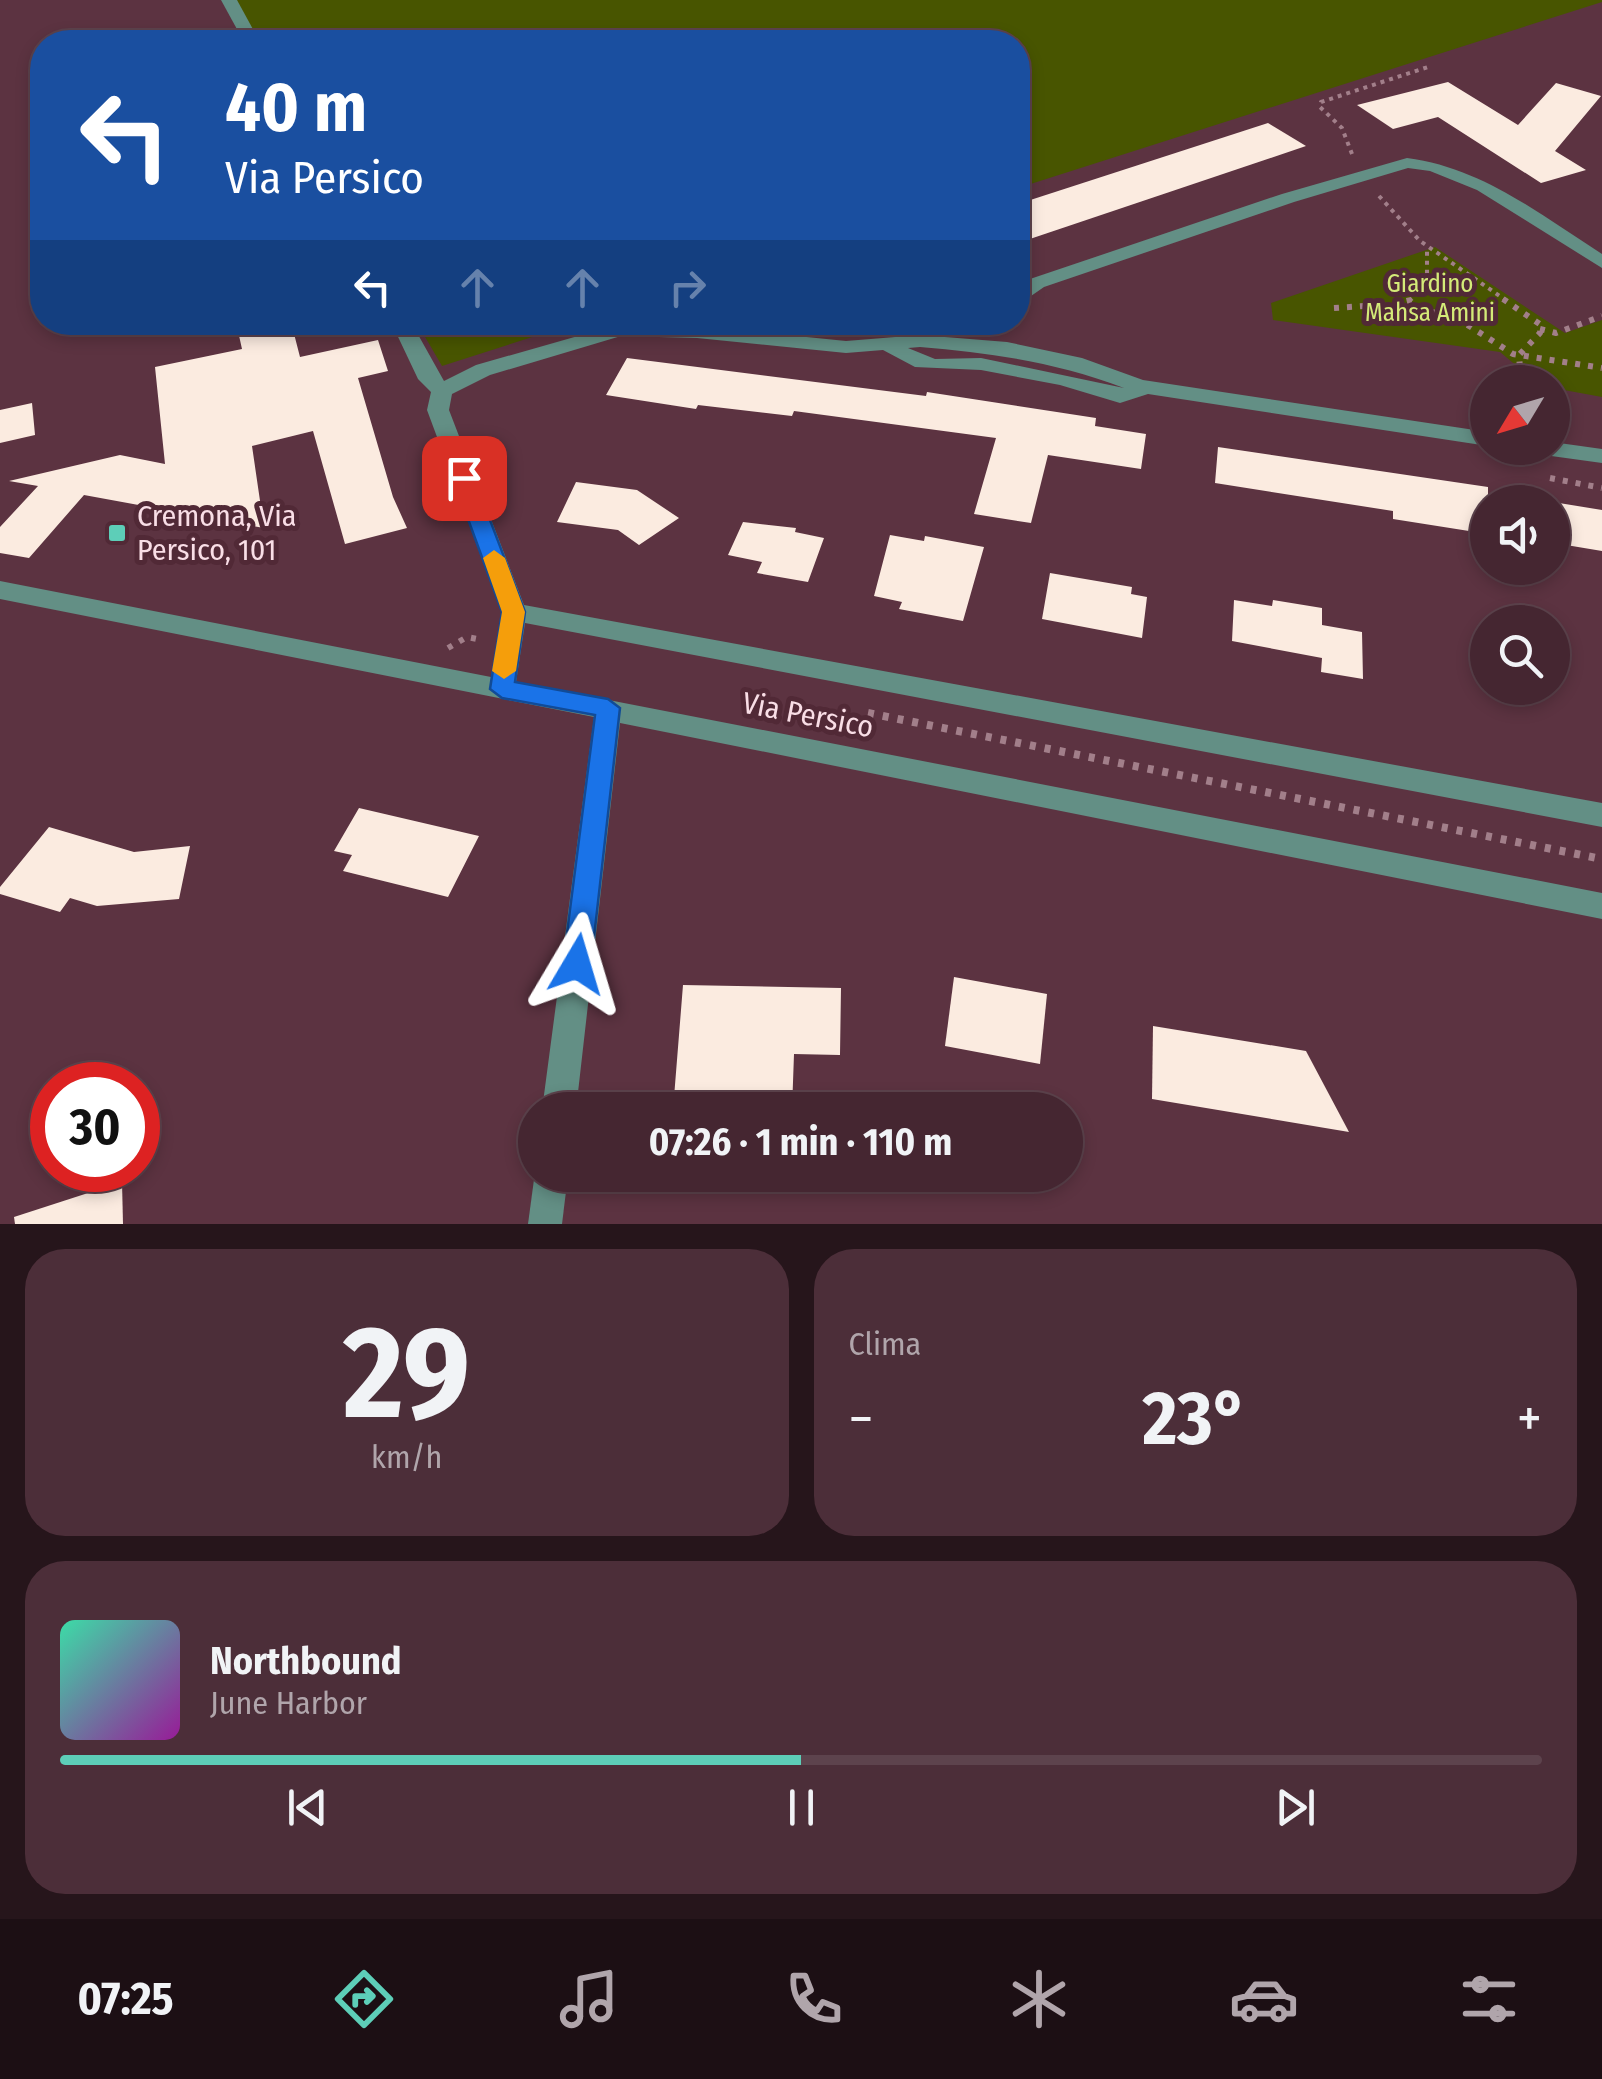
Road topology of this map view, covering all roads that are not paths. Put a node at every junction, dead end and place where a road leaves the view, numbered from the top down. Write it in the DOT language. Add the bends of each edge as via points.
graph roads {
  1 [pos="229,0"];
  2 [pos="245,30"];
  3 [pos="1602,262"];
  4 [pos="1030,288"];
  5 [pos="407,335"];
  6 [pos="603,335"];
  7 [pos="727,335"];
  8 [pos="1011,335"];
  9 [pos="888,344"];
  10 [pos="1007,348"];
  11 [pos="1145,387"];
  12 [pos="442,391"];
  13 [pos="1470,436"];
  14 [pos="1570,452"];
  15 [pos="1602,456"];
  16 [pos="0,590"];
  17 [pos="514,612"];
  18 [pos="502,689"];
  19 [pos="608,708"];
  20 [pos="1602,815"];
  21 [pos="1602,906"];
  22 [pos="561,1092"];
  23 [pos="549,1192"];
  24 [pos="545,1224"];
  1 -- 2 [label="street"];
  3 -- 4 [label="street" via="1448,170 1407,163"];
  5 -- 12 [label="street"];
  6 -- 12 [label="street" via="483,370"];
  7 -- 9 [label="street" via="846,347"];
  8 -- 10 [label="street"];
  9 -- 10 [label="street"];
  9 -- 11 [label="street" via="915,361 981,364 1064,379 1104,394 1131,396"];
  10 -- 11 [label="street" via="1075,362"];
  11 -- 13 [label="street"];
  12 -- 17 [label="street" via="438,410"];
  14 -- 15 [label="street"];
  16 -- 18 [label="street, Via Persico"];
  17 -- 18 [label="street"];
  17 -- 20 [label="street, Via Persico"];
  18 -- 19 [label="street, Via Persico"];
  19 -- 21 [label="street, Via Persico"];
  19 -- 22 [label="street"];
  23 -- 24 [label="street"];
}
